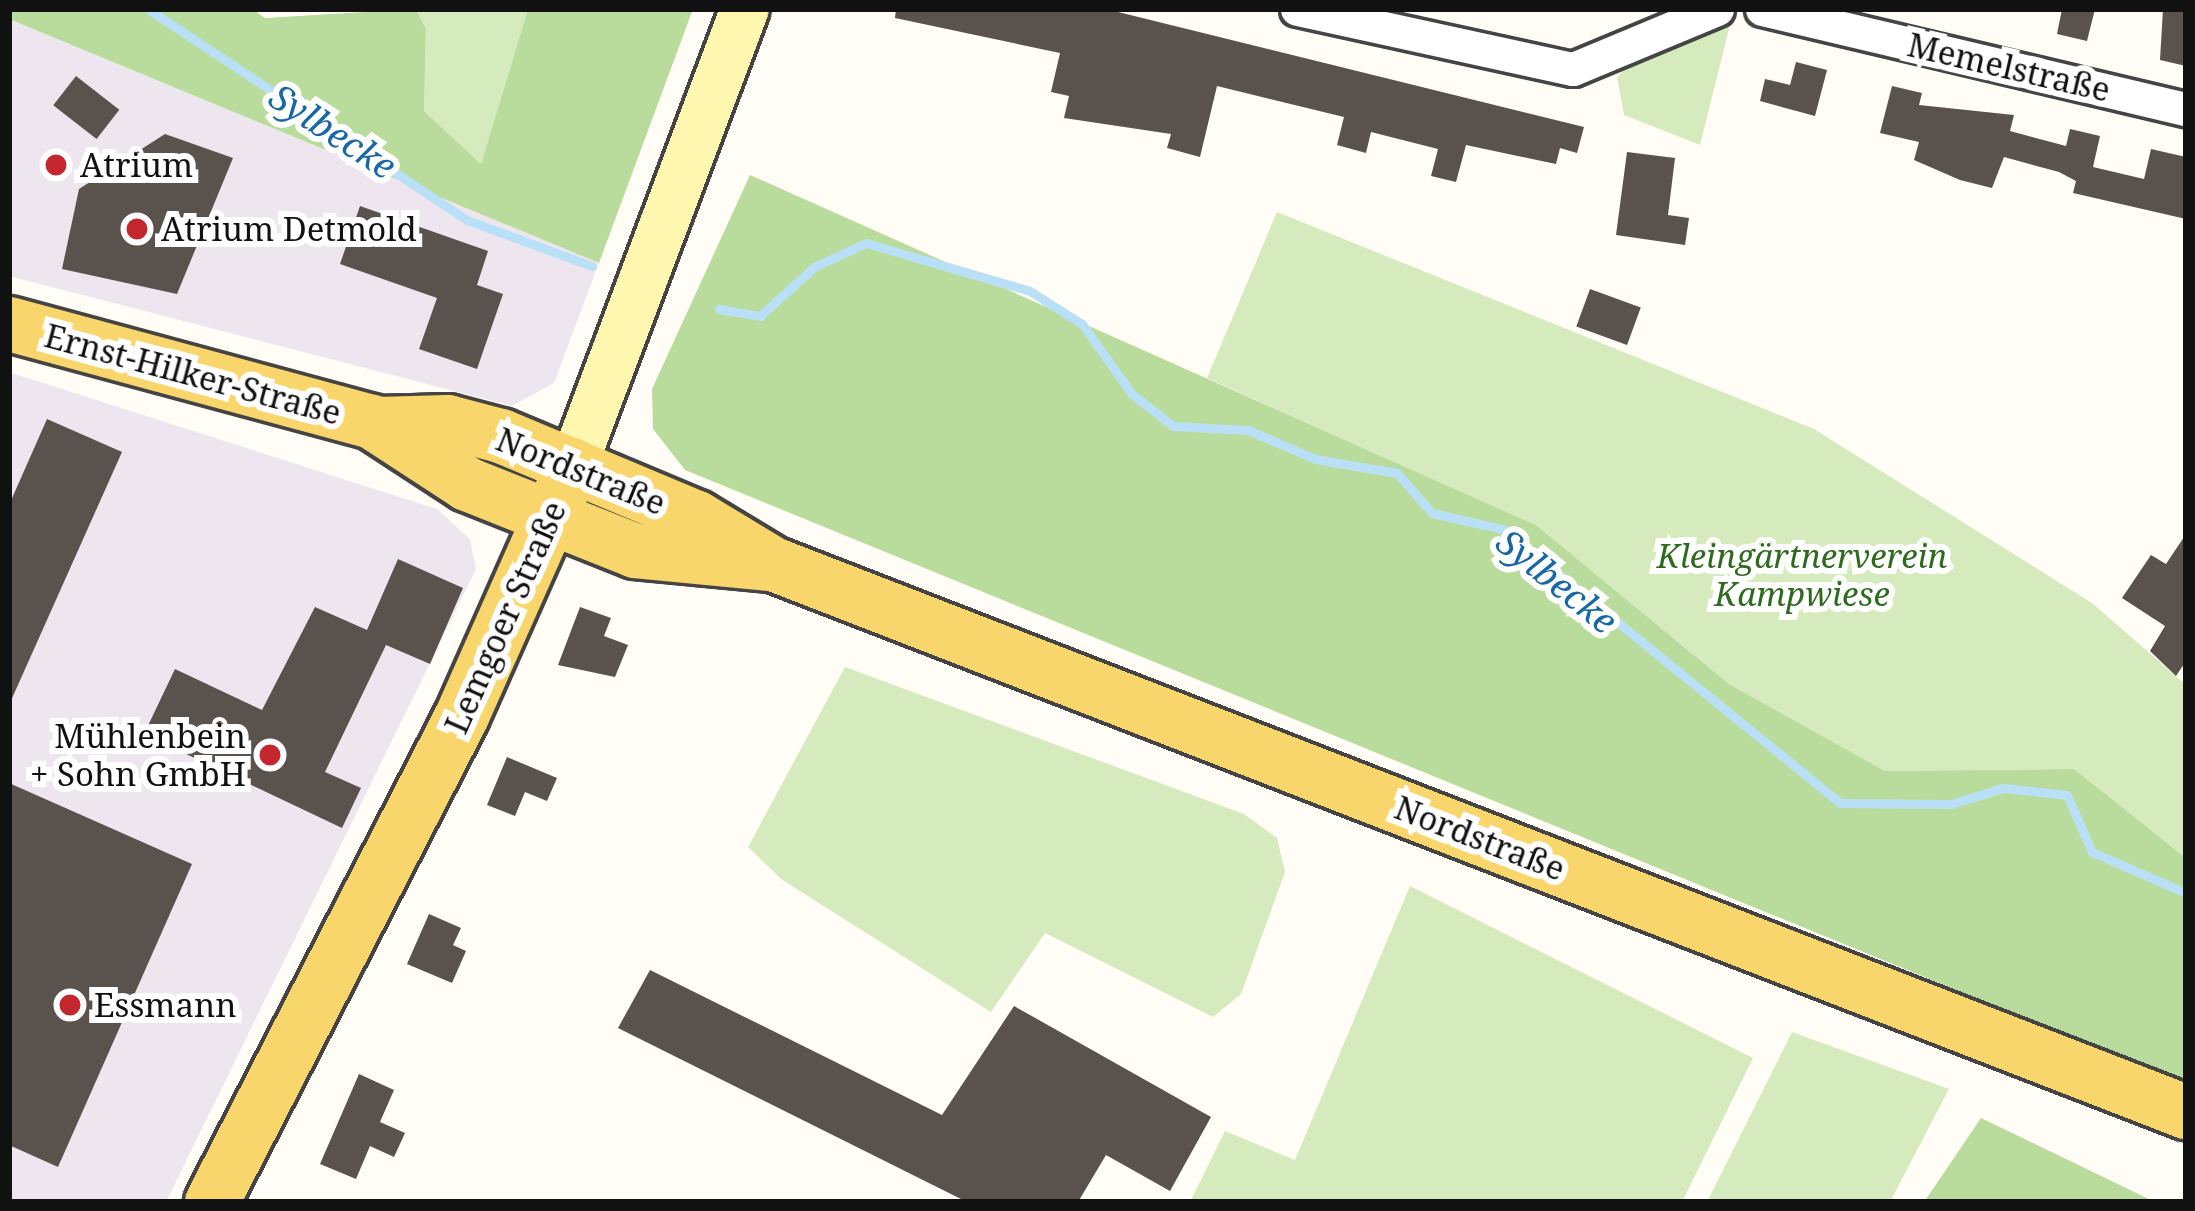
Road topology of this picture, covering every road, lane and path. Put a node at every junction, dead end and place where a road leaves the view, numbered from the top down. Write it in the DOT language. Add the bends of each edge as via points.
graph roads {
  1 [pos="745,9"];
  2 [pos="1297,9"];
  3 [pos="1717,9"];
  4 [pos="1762,9"];
  5 [pos="2186,110"];
  6 [pos="9,324"];
  7 [pos="448,422"];
  8 [pos="377,424"];
  9 [pos="573,466"];
  10 [pos="551,518"];
  11 [pos="773,564"];
  12 [pos="2186,1112"];
  13 [pos="212,1202"];
  1 -- 9 [label="main road, Lemgoer Straße"];
  2 -- 3 [label="street" via="1573,69"];
  4 -- 5 [label="street, Memelstraße"];
  6 -- 8 [label="main road, Ernst-Hilker-Straße"];
  7 -- 8 [label="main road, Ernst-Hilker-Straße"];
  7 -- 9 [label="main road, Nordstraße"];
  8 -- 10 [label="main road, Ernst-Hilker-Straße" via="441,471"];
  9 -- 10 [label="main road, Lemgoer Straße"];
  9 -- 11 [label="main road, Nordstraße"];
  10 -- 11 [label="main road, Nordstraße" via="683,564"];
  10 -- 13 [label="main road, Lemgoer Straße"];
  11 -- 12 [label="main road, Nordstraße"];
}
